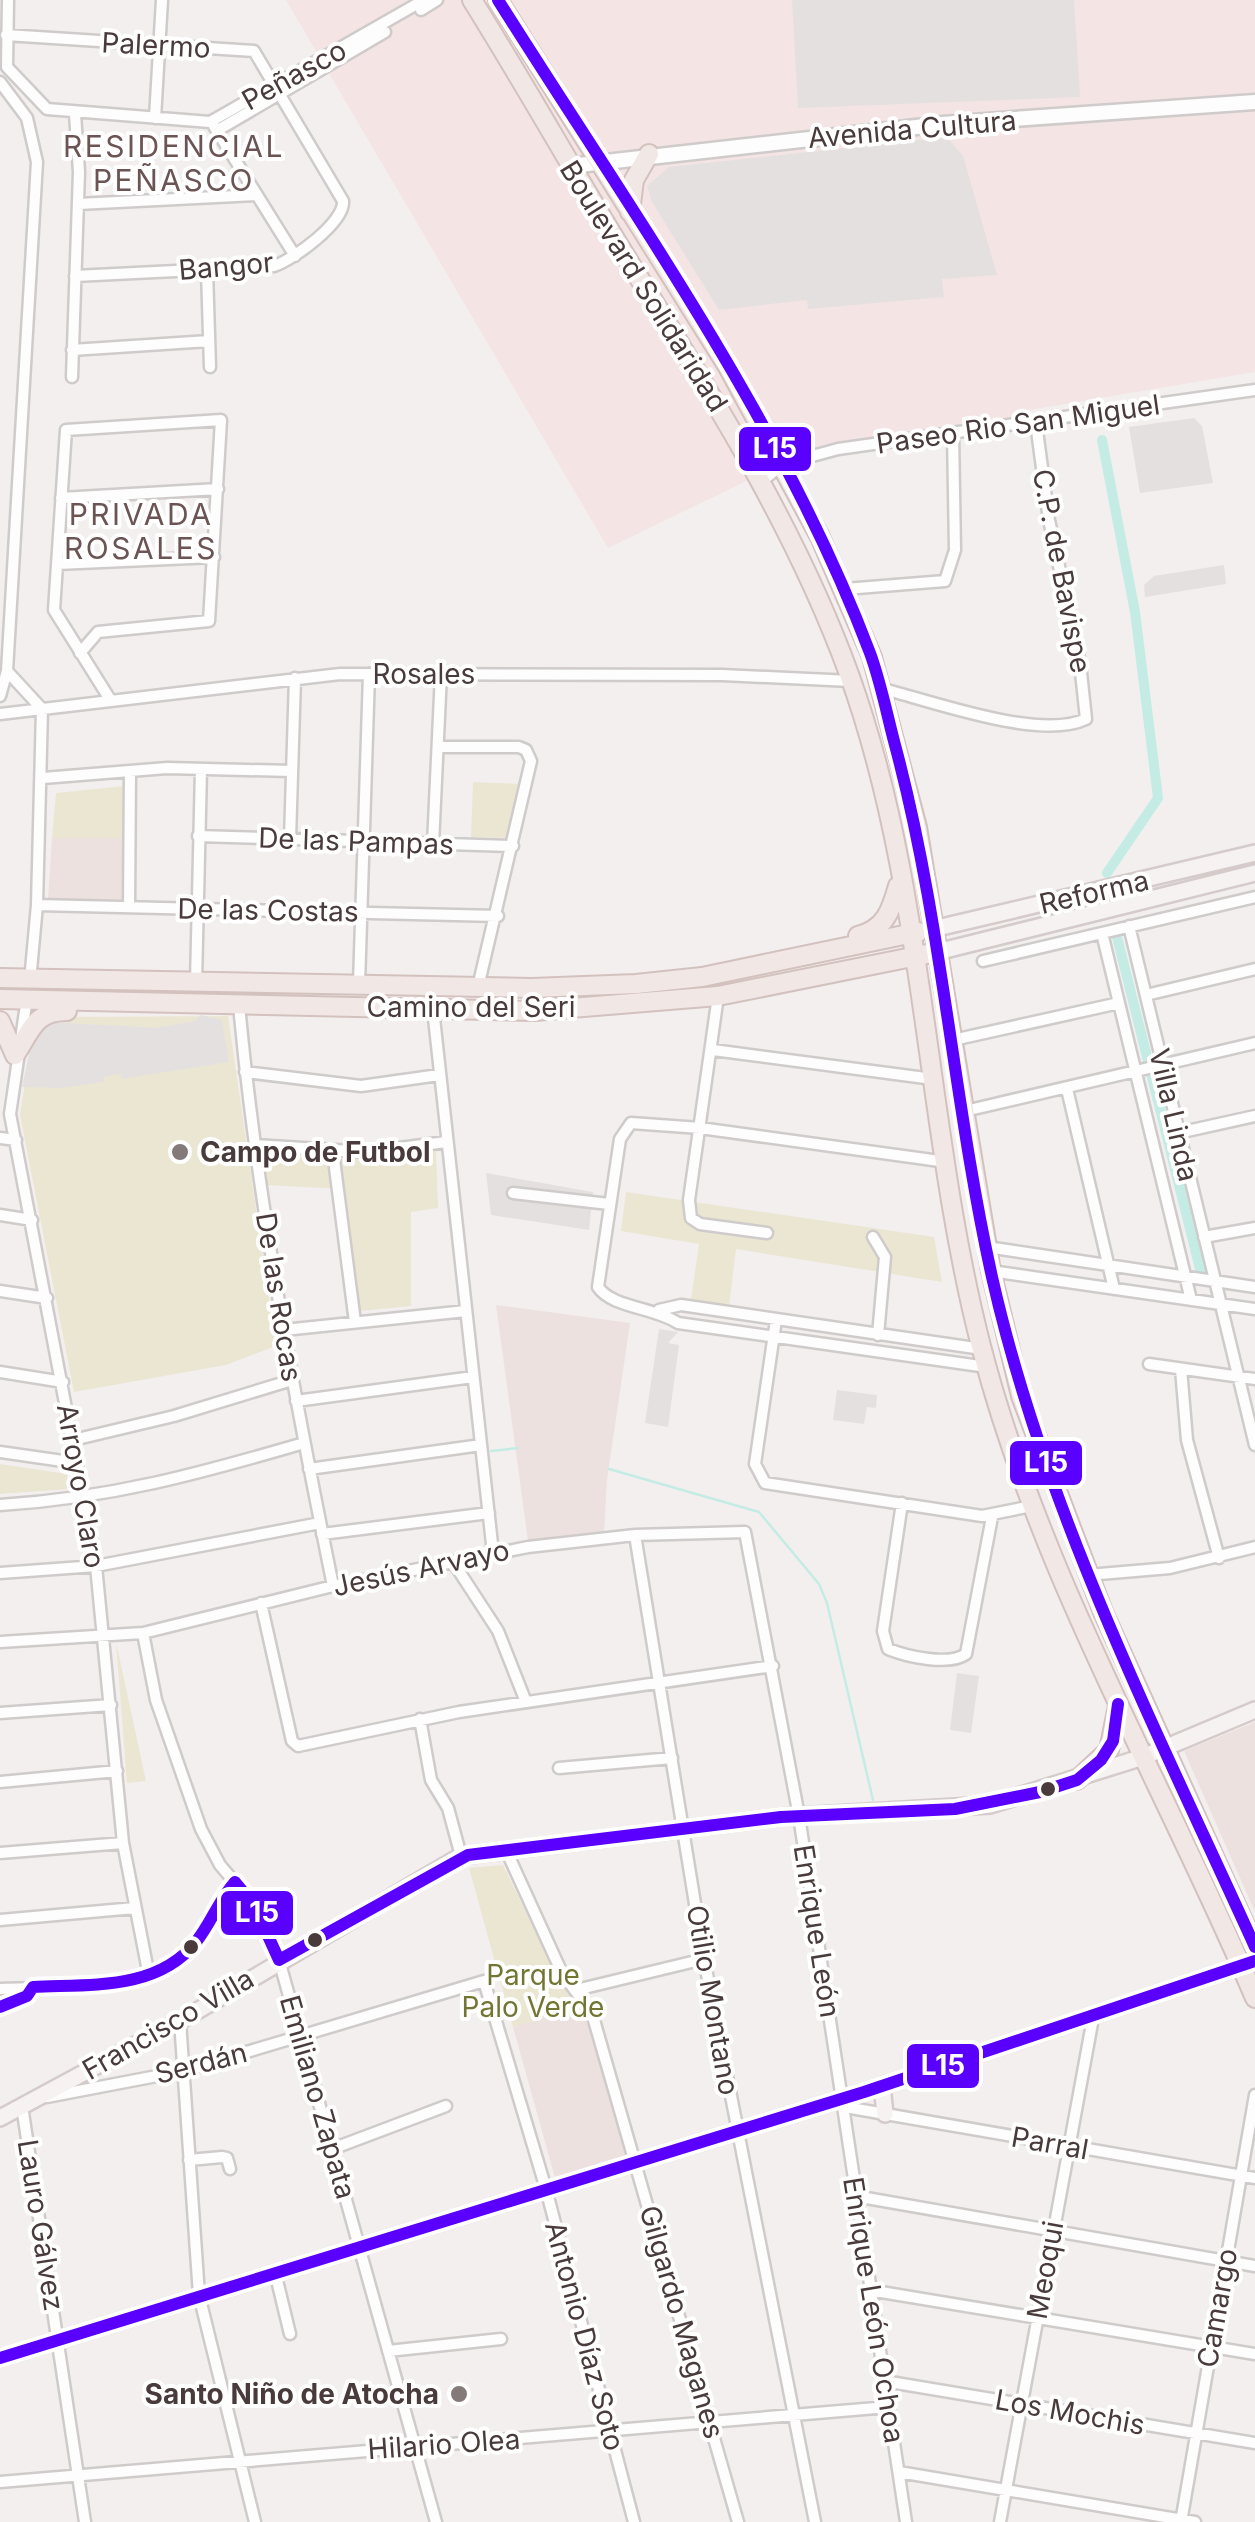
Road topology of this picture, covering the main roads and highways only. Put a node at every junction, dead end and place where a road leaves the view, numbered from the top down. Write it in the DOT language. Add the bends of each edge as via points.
graph roads {
  1 [pos="472,0"];
  2 [pos="498,0"];
  3 [pos="650,154"];
  4 [pos="630,213"];
  5 [pos="1254,863"];
  6 [pos="900,881"];
  7 [pos="934,928"];
  8 [pos="910,933"];
  9 [pos="937,952"];
  10 [pos="915,957"];
  11 [pos="764,966"];
  12 [pos="0,978"];
  13 [pos="0,999"];
  14 [pos="128,1002"];
  15 [pos="0,1021"];
  16 [pos="1142,1696"];
  17 [pos="1118,1704"];
  18 [pos="1255,1710"];
  19 [pos="1164,1746"];
  20 [pos="1142,1757"];
  21 [pos="1077,1780"];
  22 [pos="1255,1947"];
  23 [pos="1248,1963"];
  24 [pos="1255,1998"];
  25 [pos="882,2086"];
  26 [pos="885,2114"];
  27 [pos="0,2118"];
  28 [pos="0,2358"];
  1 -- 6 [label="main road, Boulevard Solidaridad" via="762,481 851,680"];
  2 -- 4 [label="main road, Boulevard Solidaridad"];
  3 -- 4 [label="main road" via="634,180"];
  4 -- 7 [label="main road, Boulevard Solidaridad" via="728,367 845,590 883,688"];
  5 -- 7 [label="main road, Reforma"];
  5 -- 9 [label="main road, Reforma"];
  6 -- 8 [label="main road, Boulevard Solidaridad"];
  6 -- 11 [label="main road" via="876,929"];
  7 -- 8 [label="main road, Camino del Seri"];
  7 -- 9 [label="main road, Boulevard Solidaridad"];
  8 -- 10 [label="main road, Boulevard Solidaridad"];
  8 -- 11 [label="main road, Camino del Seri"];
  9 -- 10 [label="main road, Camino del Seri"];
  9 -- 16 [label="main road, Boulevard Solidaridad" via="991,1271 1021,1396 1087,1575"];
  10 -- 14 [label="main road, Camino del Seri" via="718,996 536,1010"];
  10 -- 17 [label="main road, Boulevard Solidaridad" via="984,1358 1032,1506"];
  11 -- 12 [label="main road, Camino del Seri" via="636,984 478,987"];
  13 -- 14 [label="main road, Camino del Seri"];
  14 -- 15 [label="main road" via="106,1012 46,1013 15,1055"];
  16 -- 17 [label="main road"];
  16 -- 19 [label="main road, Boulevard Solidaridad"];
  17 -- 20 [label="main road, Boulevard Solidaridad"];
  17 -- 21 [label="main road" via="1109,1750"];
  18 -- 19 [label="main road, Francisco Villa"];
  19 -- 20 [label="main road, Francisco Villa"];
  19 -- 22 [label="main road, Boulevard Solidaridad"];
  20 -- 21 [label="main road, Francisco Villa"];
  20 -- 23 [label="main road, Boulevard Solidaridad"];
  21 -- 27 [label="main road, Francisco Villa" via="990,1806 799,1816 461,1856 180,2022"];
  23 -- 24 [label="main road, Boulevard Solidaridad"];
  23 -- 25 [label="main road"];
  25 -- 26 [label="main road"];
  25 -- 28 [label="main road" via="844,2103 737,2130"];
}
